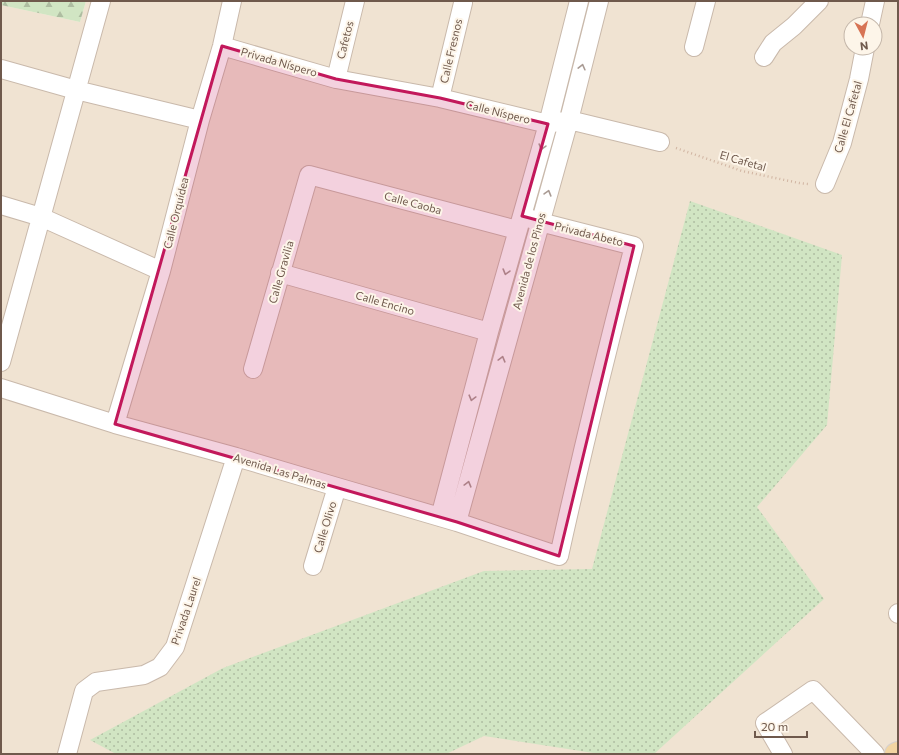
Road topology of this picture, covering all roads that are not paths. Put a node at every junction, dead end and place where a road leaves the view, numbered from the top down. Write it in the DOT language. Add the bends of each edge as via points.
graph roads {
  1 [pos="100,1"];
  2 [pos="232,1"];
  3 [pos="355,1"];
  4 [pos="579,1"];
  5 [pos="599,1"];
  6 [pos="706,1"];
  7 [pos="819,1"];
  8 [pos="875,1"];
  9 [pos="463,3"];
  10 [pos="872,16"];
  11 [pos="222,46"];
  12 [pos="694,47"];
  13 [pos="863,56"];
  14 [pos="764,57"];
  15 [pos="1,69"];
  16 [pos="336,78"];
  17 [pos="76,90"];
  18 [pos="440,98"];
  19 [pos="200,120"];
  20 [pos="569,120"];
  21 [pos="548,124"];
  22 [pos="660,142"];
  23 [pos="309,175"];
  24 [pos="825,184"];
  25 [pos="1,205"];
  26 [pos="41,217"];
  27 [pos="540,222"];
  28 [pos="519,223"];
  29 [pos="161,271"];
  30 [pos="280,273"];
  31 [pos="489,332"];
  32 [pos="1,362"];
  33 [pos="253,369"];
  34 [pos="1,388"];
  35 [pos="115,424"];
  36 [pos="236,457"];
  37 [pos="337,488"];
  38 [pos="440,517"];
  39 [pos="458,522"];
  40 [pos="558,556"];
  41 [pos="313,566"];
  42 [pos="66,754"];
  43 [pos="784,754"];
  44 [pos="875,754"];
  1 -- 17 [label="street"];
  2 -- 11 [label="street, Calle Orquídea"];
  3 -- 16 [label="street, Cafetos"];
  4 -- 21 [label="street, Avenida de los Pinos"];
  20 -- 5 [label="street, Avenida de los Pinos, one-way"];
  6 -- 12 [label="street"];
  7 -- 14 [label="street" via="773,43"];
  8 -- 10 [label="street"];
  9 -- 18 [label="street, Calle Fresnos"];
  11 -- 16 [label="street, Privada Níspero"];
  11 -- 19 [label="street, Calle Orquídea"];
  13 -- 24 [label="street, Calle El Cafetal" via="842,143"];
  15 -- 17 [label="street"];
  16 -- 18 [label="street, Calle Níspero"];
  17 -- 19 [label="street"];
  17 -- 26 [label="street"];
  18 -- 21 [label="street, Calle Níspero"];
  19 -- 29 [label="street, Calle Orquídea"];
  20 -- 21 [label="street, Calle Níspero"];
  20 -- 22 [label="street, Calle Níspero"];
  27 -- 20 [label="street, Avenida de los Pinos, one-way"];
  21 -- 28 [label="street, Avenida de los Pinos, one-way"];
  23 -- 28 [label="street, Calle Caoba"];
  23 -- 30 [label="street, Calle Gravilia"];
  25 -- 26 [label="street"];
  26 -- 29 [label="street"];
  26 -- 32 [label="street"];
  27 -- 28 [label="street, Privada Abeto"];
  39 -- 27 [label="street, Avenida de los Pinos, one-way"];
  27 -- 40 [label="street, Privada Abeto" via="634,246"];
  28 -- 31 [label="street, Avenida de los Pinos, one-way"];
  29 -- 35 [label="street, Calle Orquídea"];
  30 -- 31 [label="street, Calle Encino"];
  30 -- 33 [label="street, Calle Gravilia"];
  31 -- 38 [label="street, Avenida de los Pinos, one-way"];
  34 -- 35 [label="street, Avenida Las Palmas"];
  35 -- 36 [label="street, Avenida Las Palmas"];
  36 -- 37 [label="street, Avenida Las Palmas"];
  36 -- 42 [label="street, Privada Laurel" via="175,647 160,667 144,675 96,682 84,691"];
  37 -- 38 [label="street, Avenida Las Palmas"];
  37 -- 41 [label="street, Calle Olivo"];
  38 -- 39 [label="street, Avenida Las Palmas"];
  39 -- 40 [label="street, Avenida Las Palmas"];
  43 -- 44 [label="street" via="765,724 812,690"];
}
